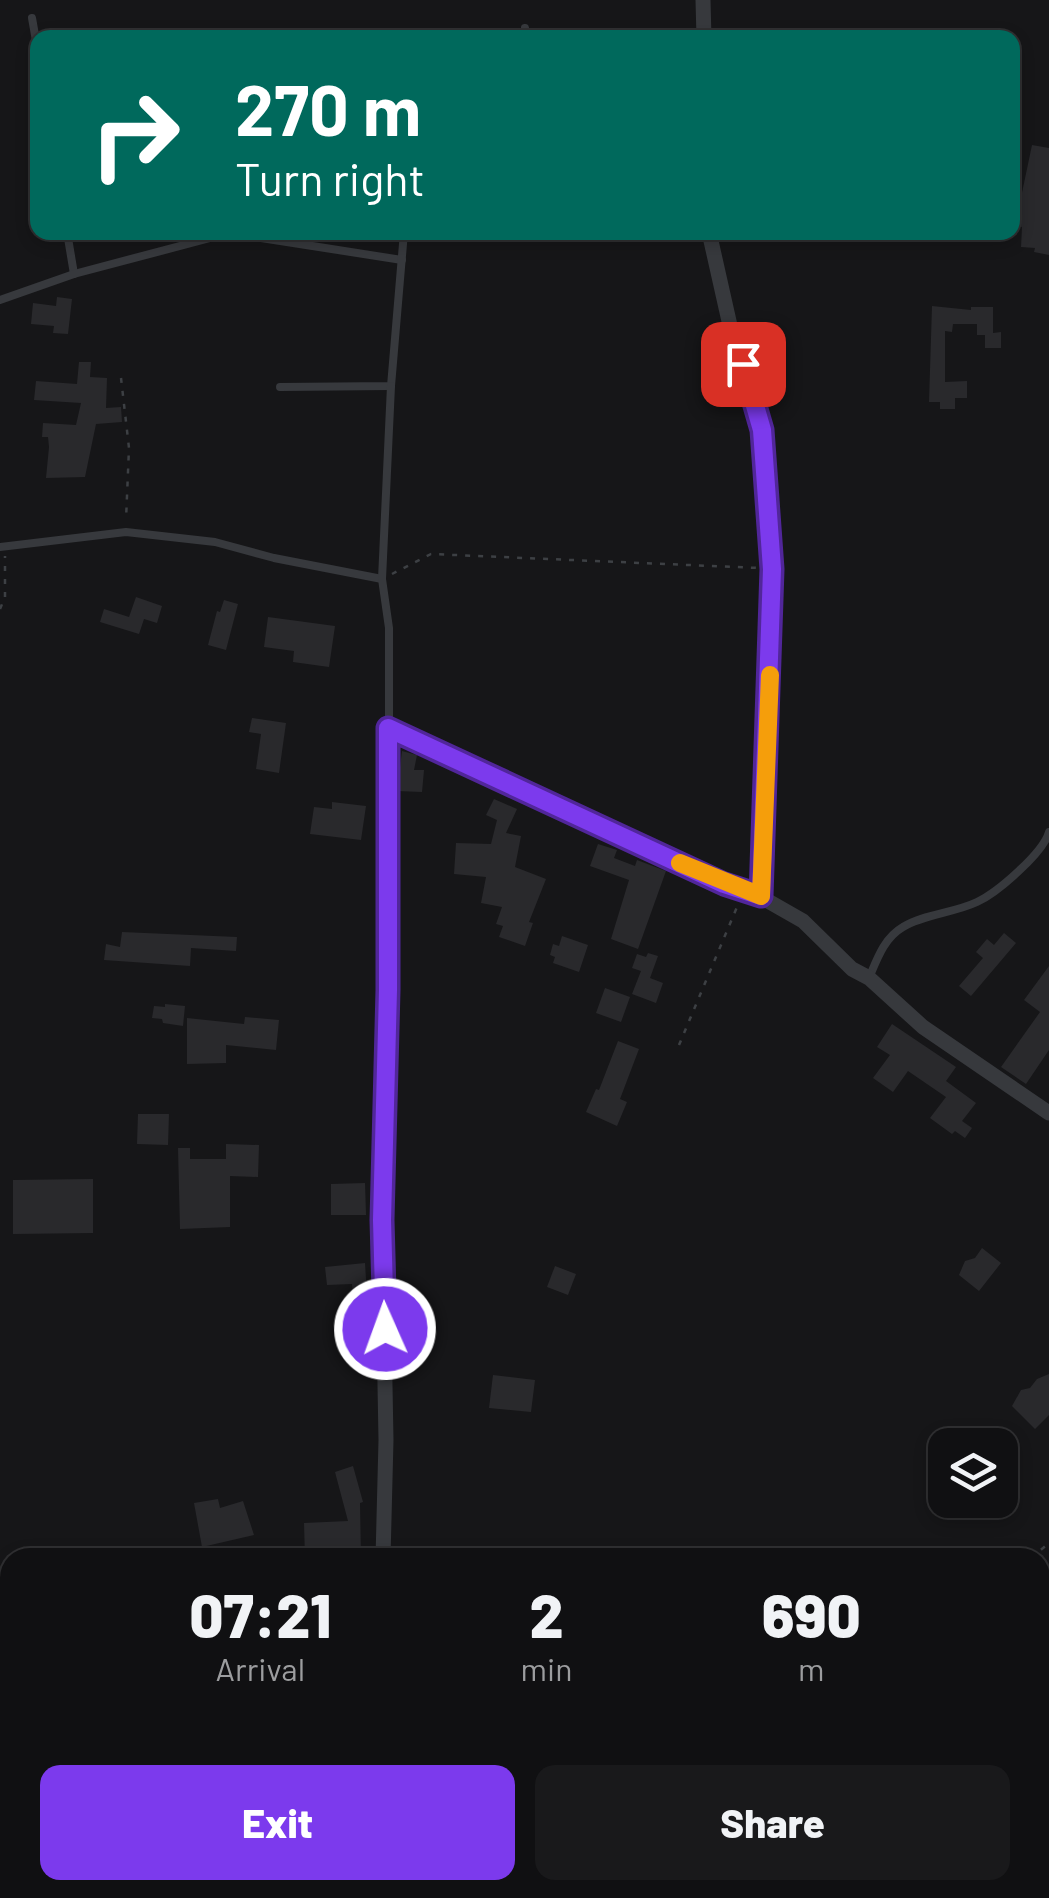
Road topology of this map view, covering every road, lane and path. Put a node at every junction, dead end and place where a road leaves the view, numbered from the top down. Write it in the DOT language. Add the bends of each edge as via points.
graph roads {
  1 [pos="703,0"];
  2 [pos="32,18"];
  3 [pos="34,30"];
  4 [pos="704,30"];
  5 [pos="68,240"];
  6 [pos="203,240"];
  7 [pos="274,240"];
  8 [pos="403,240"];
  9 [pos="711,240"];
  10 [pos="402,260"];
  11 [pos="74,274"];
  12 [pos="0,300"];
  13 [pos="121,378"];
  14 [pos="280,386"];
  15 [pos="391,386"];
  16 [pos="126,532"];
  17 [pos="3,547"];
  18 [pos="772,569"];
  19 [pos="382,579"];
  20 [pos="0,608"];
  21 [pos="388,728"];
  22 [pos="1049,832"];
  23 [pos="389,868"];
  24 [pos="761,896"];
  25 [pos="869,978"];
  26 [pos="679,1045"];
  27 [pos="1049,1113"];
  28 [pos="383,1548"];
  1 -- 4 [label="street"];
  2 -- 3 [label="lane"];
  5 -- 11 [label="lane"];
  6 -- 11 [label="lane"];
  7 -- 10 [label="lane"];
  8 -- 10 [label="lane"];
  9 -- 18 [label="street" via="762,430"];
  10 -- 15 [label="lane"];
  11 -- 12 [label="lane"];
  13 -- 16 [label="path" via="129,448"];
  14 -- 15 [label="lane"];
  15 -- 19 [label="lane"];
  16 -- 17 [label="lane"];
  16 -- 19 [label="lane" via="215,542"];
  17 -- 20 [label="path"];
  18 -- 19 [label="path" via="432,554"];
  18 -- 24 [label="street"];
  19 -- 21 [label="lane" via="389,628"];
  21 -- 23 [label="lane"];
  21 -- 24 [label="street"];
  22 -- 25 [label="lane" via="1027,863 980,901 903,927 884,944"];
  23 -- 28 [label="street"];
  24 -- 25 [label="street" via="803,921"];
  24 -- 26 [label="path" via="738,905"];
  25 -- 27 [label="street" via="922,1028"];
}
